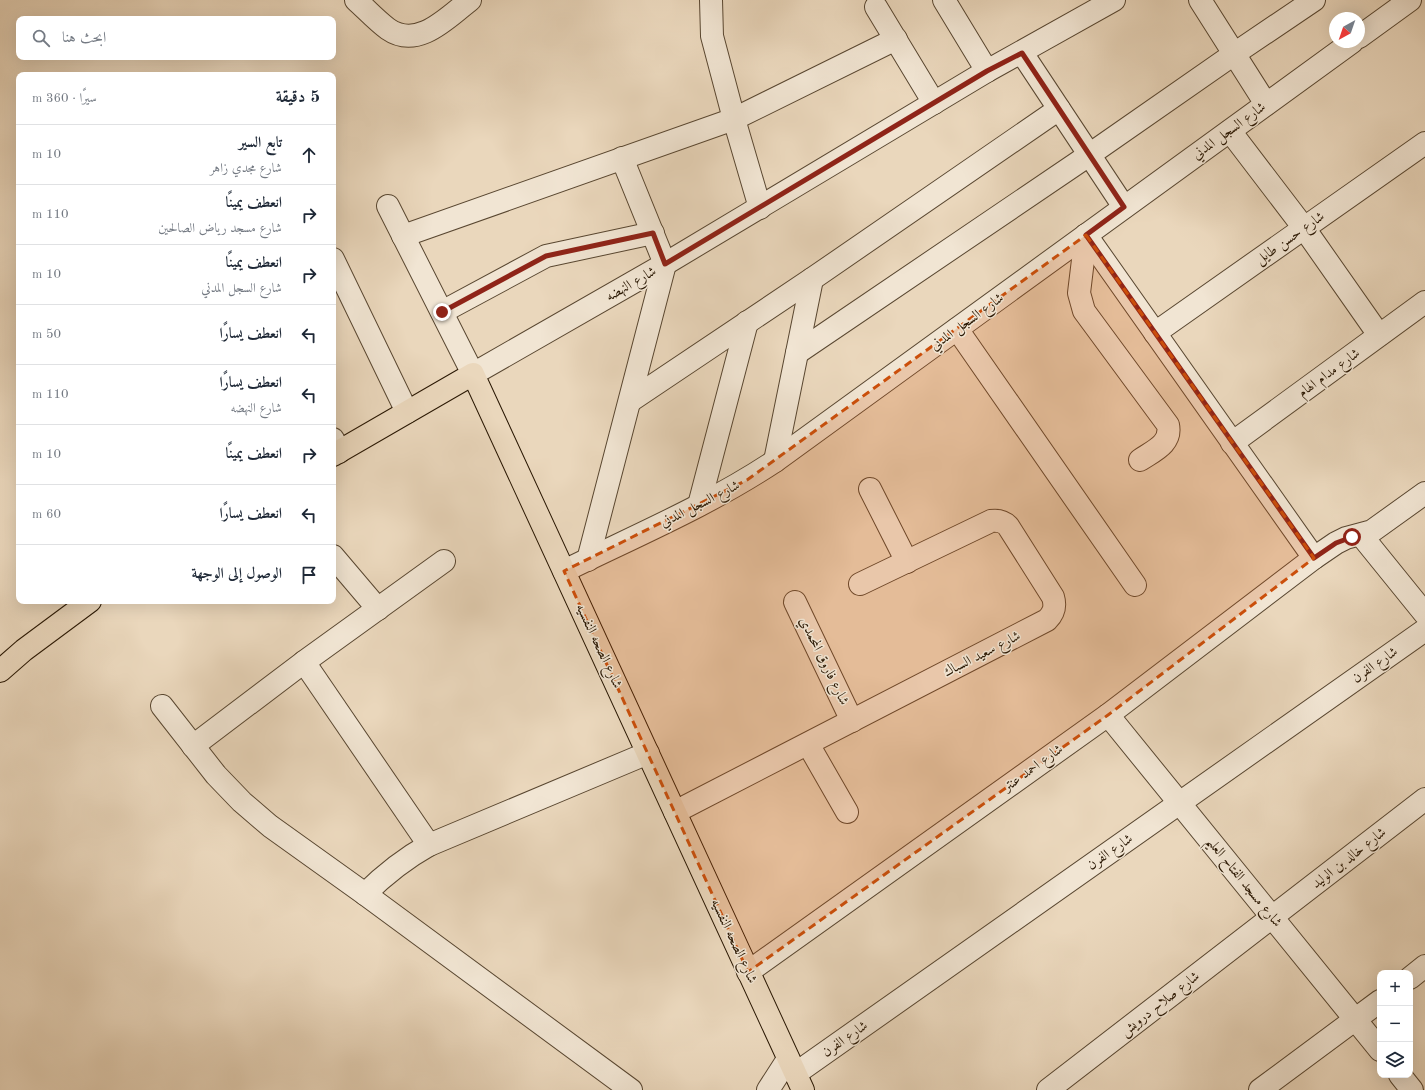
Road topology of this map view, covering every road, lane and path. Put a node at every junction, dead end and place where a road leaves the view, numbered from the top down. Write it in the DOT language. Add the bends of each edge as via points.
graph roads {
  1 [pos="356,0"];
  2 [pos="470,0"];
  3 [pos="711,0"];
  4 [pos="944,0"];
  5 [pos="1114,0"];
  6 [pos="1200,0"];
  7 [pos="1314,0"];
  8 [pos="1410,0"];
  9 [pos="876,7"];
  10 [pos="1365,33"];
  11 [pos="896,39"];
  12 [pos="1344,48"];
  13 [pos="1022,53"];
  14 [pos="1234,54"];
  15 [pos="987,71"];
  16 [pos="934,103"];
  17 [pos="1266,104"];
  18 [pos="1059,109"];
  19 [pos="734,118"];
  20 [pos="1230,130"];
  21 [pos="1425,143"];
  22 [pos="1089,155"];
  23 [pos="622,158"];
  24 [pos="388,206"];
  25 [pos="1124,207"];
  26 [pos="760,208"];
  27 [pos="1304,228"];
  28 [pos="653,233"];
  29 [pos="1086,235"];
  30 [pos="403,236"];
  31 [pos="665,264"];
  32 [pos="336,266"];
  33 [pos="812,279"];
  34 [pos="1425,302"];
  35 [pos="442,312"];
  36 [pos="747,322"];
  37 [pos="956,329"];
  38 [pos="1155,333"];
  39 [pos="1379,335"];
  40 [pos="797,353"];
  41 [pos="473,374"];
  42 [pos="630,401"];
  43 [pos="407,412"];
  44 [pos="1232,443"];
  45 [pos="336,448"];
  46 [pos="1140,460"];
  47 [pos="775,461"];
  48 [pos="870,489"];
  49 [pos="1425,493"];
  50 [pos="699,505"];
  51 [pos="1361,535"];
  52 [pos="1314,558"];
  53 [pos="336,560"];
  54 [pos="588,560"];
  55 [pos="444,561"];
  56 [pos="907,562"];
  57 [pos="564,571"];
  58 [pos="860,584"];
  59 [pos="1134,585"];
  60 [pos="795,602"];
  61 [pos="86,604"];
  62 [pos="378,609"];
  63 [pos="1425,614"];
  64 [pos="1425,630"];
  65 [pos="304,662"];
  66 [pos="0,672"];
  67 [pos="162,706"];
  68 [pos="1108,715"];
  69 [pos="852,721"];
  70 [pos="808,744"];
  71 [pos="193,746"];
  72 [pos="648,753"];
  73 [pos="1425,799"];
  74 [pos="1180,803"];
  75 [pos="675,812"];
  76 [pos="847,812"];
  77 [pos="429,845"];
  78 [pos="365,894"];
  79 [pos="1272,917"];
  80 [pos="1425,966"];
  81 [pos="748,972"];
  82 [pos="1413,976"];
  83 [pos="1377,1004"];
  84 [pos="1356,1020"];
  85 [pos="1377,1046"];
  86 [pos="795,1075"];
  87 [pos="1402,1078"];
  88 [pos="631,1090"];
  89 [pos="768,1090"];
  90 [pos="1048,1090"];
  91 [pos="1260,1090"];
  92 [pos="1412,1090"];
  1 -- 2 [label="street" via="389,30 401,35 415,35 428,32"];
  3 -- 19 [label="street" via="712,36"];
  4 -- 15 [label="street"];
  5 -- 13 [label="street, شارع النهضه"];
  6 -- 14 [label="street"];
  7 -- 14 [label="street"];
  8 -- 10 [label="street"];
  9 -- 11 [label="street"];
  11 -- 16 [label="street"];
  11 -- 19 [label="street"];
  12 -- 17 [label="street, شارع السجل المدني"];
  13 -- 15 [label="street, شارع النهضه"];
  13 -- 18 [label="street"];
  14 -- 17 [label="street"];
  14 -- 22 [label="street"];
  15 -- 16 [label="street, شارع النهضه"];
  16 -- 26 [label="street, شارع النهضه"];
  17 -- 20 [label="street, شارع السجل المدني"];
  18 -- 22 [label="street"];
  18 -- 33 [label="street"];
  19 -- 23 [label="street"];
  19 -- 26 [label="street"];
  20 -- 25 [label="street, شارع السجل المدني"];
  20 -- 27 [label="street"];
  21 -- 27 [label="street, شارع حسن طايل"];
  22 -- 25 [label="street"];
  22 -- 40 [label="street"];
  23 -- 28 [label="street"];
  23 -- 30 [label="street"];
  24 -- 30 [label="street, شارع الصحه النفسيه"];
  25 -- 29 [label="street, شارع السجل المدني"];
  26 -- 31 [label="street, شارع النهضه"];
  27 -- 38 [label="street, شارع حسن طايل"];
  27 -- 39 [label="street"];
  28 -- 31 [label="street"];
  28 -- 35 [label="street" via="546,256"];
  29 -- 37 [label="street, شارع السجل المدني"];
  29 -- 38 [label="street"];
  29 -- 46 [label="street" via="1079,293 1084,311 1168,425 1166,441"];
  30 -- 35 [label="street, شارع الصحه النفسيه"];
  31 -- 41 [label="street, شارع النهضه"];
  31 -- 42 [label="street"];
  32 -- 43 [label="street"];
  33 -- 36 [label="street"];
  33 -- 40 [label="street"];
  34 -- 39 [label="street, شارع مدام الهام"];
  35 -- 41 [label="street, شارع الصحه النفسيه"];
  36 -- 42 [label="street"];
  36 -- 50 [label="street"];
  37 -- 47 [label="street, شارع السجل المدني"];
  37 -- 59 [label="street"];
  38 -- 44 [label="street"];
  39 -- 44 [label="street, شارع مدام الهام"];
  40 -- 47 [label="street"];
  41 -- 43 [label="main road, شارع النهضه"];
  41 -- 57 [label="main road, شارع الصحه النفسيه"];
  42 -- 54 [label="street"];
  43 -- 45 [label="main road, شارع النهضه"];
  44 -- 52 [label="street"];
  47 -- 50 [label="street, شارع السجل المدني" via="747,480"];
  48 -- 56 [label="street"];
  49 -- 51 [label="street, شارع احمد عنتر" via="1372,532"];
  50 -- 54 [label="street, شارع السجل المدني"];
  51 -- 52 [label="street, شارع احمد عنتر" via="1346,538"];
  51 -- 63 [label="street"];
  52 -- 68 [label="street, شارع احمد عنتر"];
  53 -- 62 [label="street"];
  54 -- 57 [label="street, شارع السجل المدني"];
  55 -- 62 [label="street"];
  56 -- 58 [label="street, شارع سعيد السباك"];
  56 -- 69 [label="street, شارع سعيد السباك" via="991,521 1000,521 1008,526 1053,597 1054,610 1047,620"];
  57 -- 72 [label="main road, شارع الصحه النفسيه"];
  60 -- 69 [label="street, شارع فاروق المحمدي"];
  61 -- 66 [label="main road" via="24,650"];
  62 -- 65 [label="street"];
  64 -- 74 [label="street, شارع الفرن"];
  65 -- 71 [label="street"];
  65 -- 77 [label="street"];
  67 -- 71 [label="street"];
  68 -- 74 [label="street, شارع مسجد الفتاح العليم"];
  68 -- 81 [label="street, شارع احمد عنتر"];
  69 -- 70 [label="street, شارع سعيد السباك"];
  70 -- 75 [label="street, شارع سعيد السباك"];
  70 -- 76 [label="street"];
  71 -- 78 [label="street" via="242,802 270,826"];
  72 -- 75 [label="main road, شارع الصحه النفسيه"];
  72 -- 77 [label="street"];
  73 -- 79 [label="street, شارع خالد بن الوليد"];
  74 -- 79 [label="street, شارع مسجد الفتاح العليم"];
  74 -- 86 [label="street, شارع الفرن"];
  75 -- 81 [label="main road, شارع الصحه النفسيه"];
  77 -- 78 [label="street" via="406,858"];
  78 -- 88 [label="street"];
  79 -- 84 [label="street, شارع مسجد الفتاح العليم"];
  79 -- 90 [label="street, شارع صلاح درويش"];
  80 -- 82 [label="street"];
  81 -- 86 [label="main road, شارع الصحه النفسيه"];
  83 -- 84 [label="street"];
  84 -- 85 [label="street, شارع مسجد الفتاح العليم"];
  84 -- 91 [label="street"];
  86 -- 89 [label="street"];
  87 -- 92 [label="street"];
}
